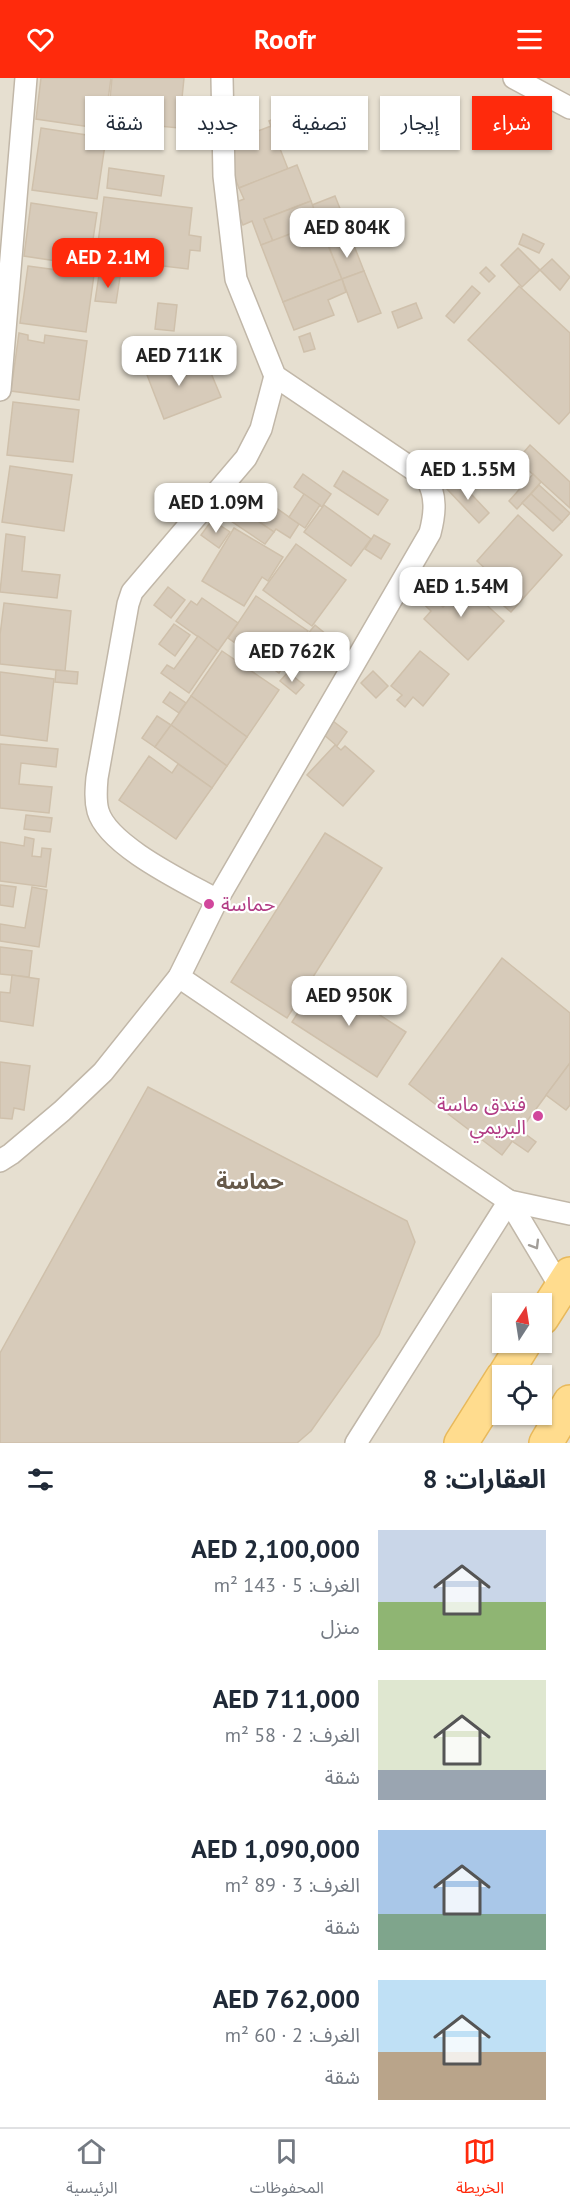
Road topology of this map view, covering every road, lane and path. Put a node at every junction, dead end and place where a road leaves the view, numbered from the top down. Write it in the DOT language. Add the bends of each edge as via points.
graph roads {
  1 [pos="26,78"];
  2 [pos="222,78"];
  3 [pos="518,79"];
  4 [pos="570,108"];
  5 [pos="1,349"];
  6 [pos="275,376"];
  7 [pos="0,390"];
  8 [pos="217,900"];
  9 [pos="179,977"];
  10 [pos="0,1161"];
  11 [pos="509,1201"];
  12 [pos="570,1214"];
  13 [pos="565,1281"];
  14 [pos="552,1302"];
  15 [pos="492,1394"];
  16 [pos="570,1402"];
  17 [pos="570,1431"];
  18 [pos="356,1443"];
  19 [pos="461,1443"];
  20 [pos="546,1443"];
  21 [pos="551,1443"];
  1 -- 5 [label="street"];
  2 -- 6 [label="street" via="224,176 236,279"];
  3 -- 4 [label="street"];
  5 -- 7 [label="street"];
  6 -- 8 [label="street" via="261,429 246,458 132,592 97,778 99,813 108,830 129,849"];
  6 -- 8 [label="street" via="426,478 433,495 433,520 430,533"];
  8 -- 9 [label="street"];
  9 -- 10 [label="street" via="103,1072"];
  9 -- 11 [label="street"];
  11 -- 12 [label="street"];
  11 -- 13 [label="street, one-way"];
  11 -- 18 [label="street"];
  13 -- 14 [label="main road"];
  15 -- 19 [label="main road"];
  16 -- 20 [label="main road"];
  17 -- 21 [label="street"];
}
